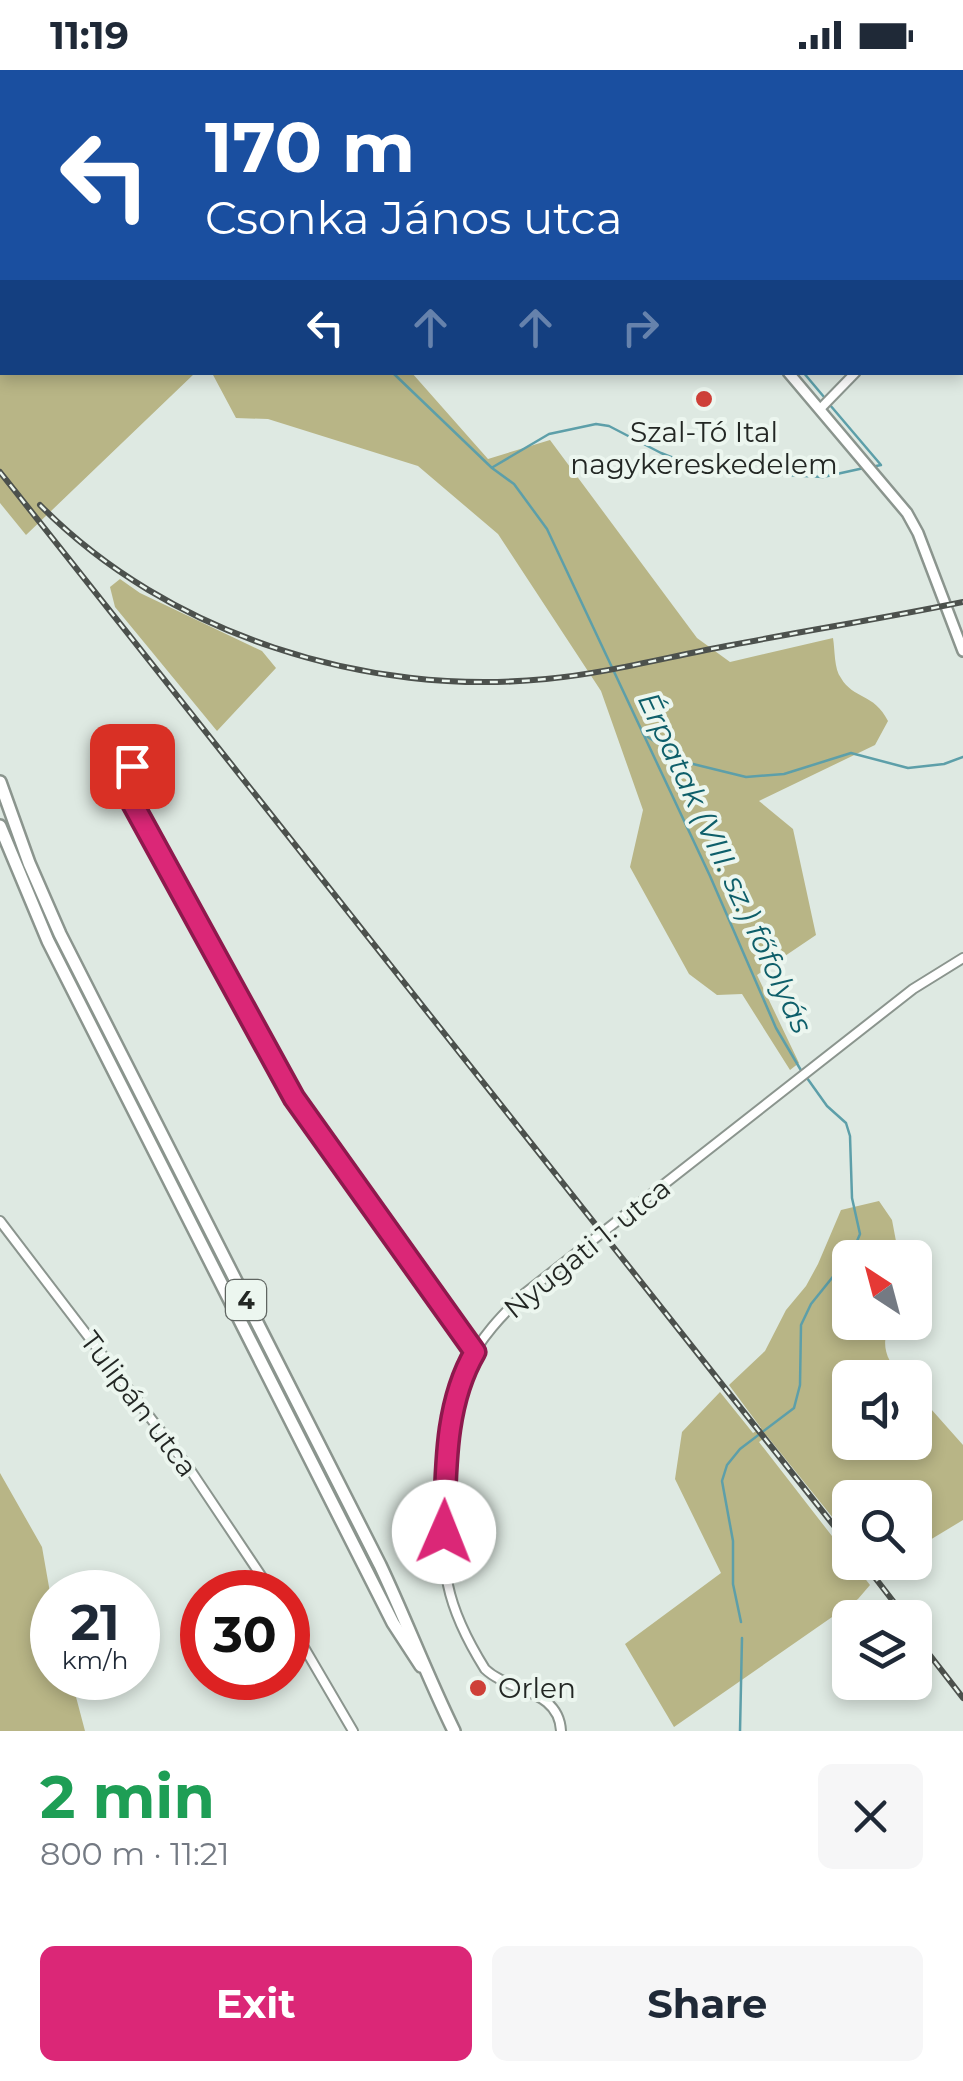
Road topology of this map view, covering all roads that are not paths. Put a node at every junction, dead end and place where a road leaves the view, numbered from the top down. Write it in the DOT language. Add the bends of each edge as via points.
graph roads {
  1 [pos="791,375"];
  2 [pos="853,375"];
  3 [pos="820,410"];
  4 [pos="963,651"];
  5 [pos="0,782"];
  6 [pos="135,807"];
  7 [pos="0,826"];
  8 [pos="961,960"];
  9 [pos="0,1220"];
  10 [pos="475,1352"];
  11 [pos="257,1570"];
  12 [pos="310,1658"];
  13 [pos="424,1669"];
  14 [pos="353,1731"];
  15 [pos="454,1731"];
  16 [pos="561,1731"];
  1 -- 3 [label="street"];
  2 -- 3 [label="street"];
  3 -- 4 [label="street" via="912,521"];
  5 -- 13 [label="main road, 4" via="60,934 380,1564"];
  6 -- 6 [label="street" via="124,788 132,766 148,768 156,783 154,793"];
  6 -- 10 [label="street" via="294,1098"];
  7 -- 13 [label="main road, 4" via="48,942 219,1282 393,1623"];
  8 -- 10 [label="street, Nyugati 1. utca" via="913,989 524,1294"];
  9 -- 11 [label="street, Tulipán utca" via="191,1471"];
  10 -- 16 [label="street, Nyugati 1. utca" via="454,1404 446,1469 449,1590 485,1669 540,1696"];
  12 -- 14 [label="street"];
  13 -- 15 [label="main road, 4"];
}
